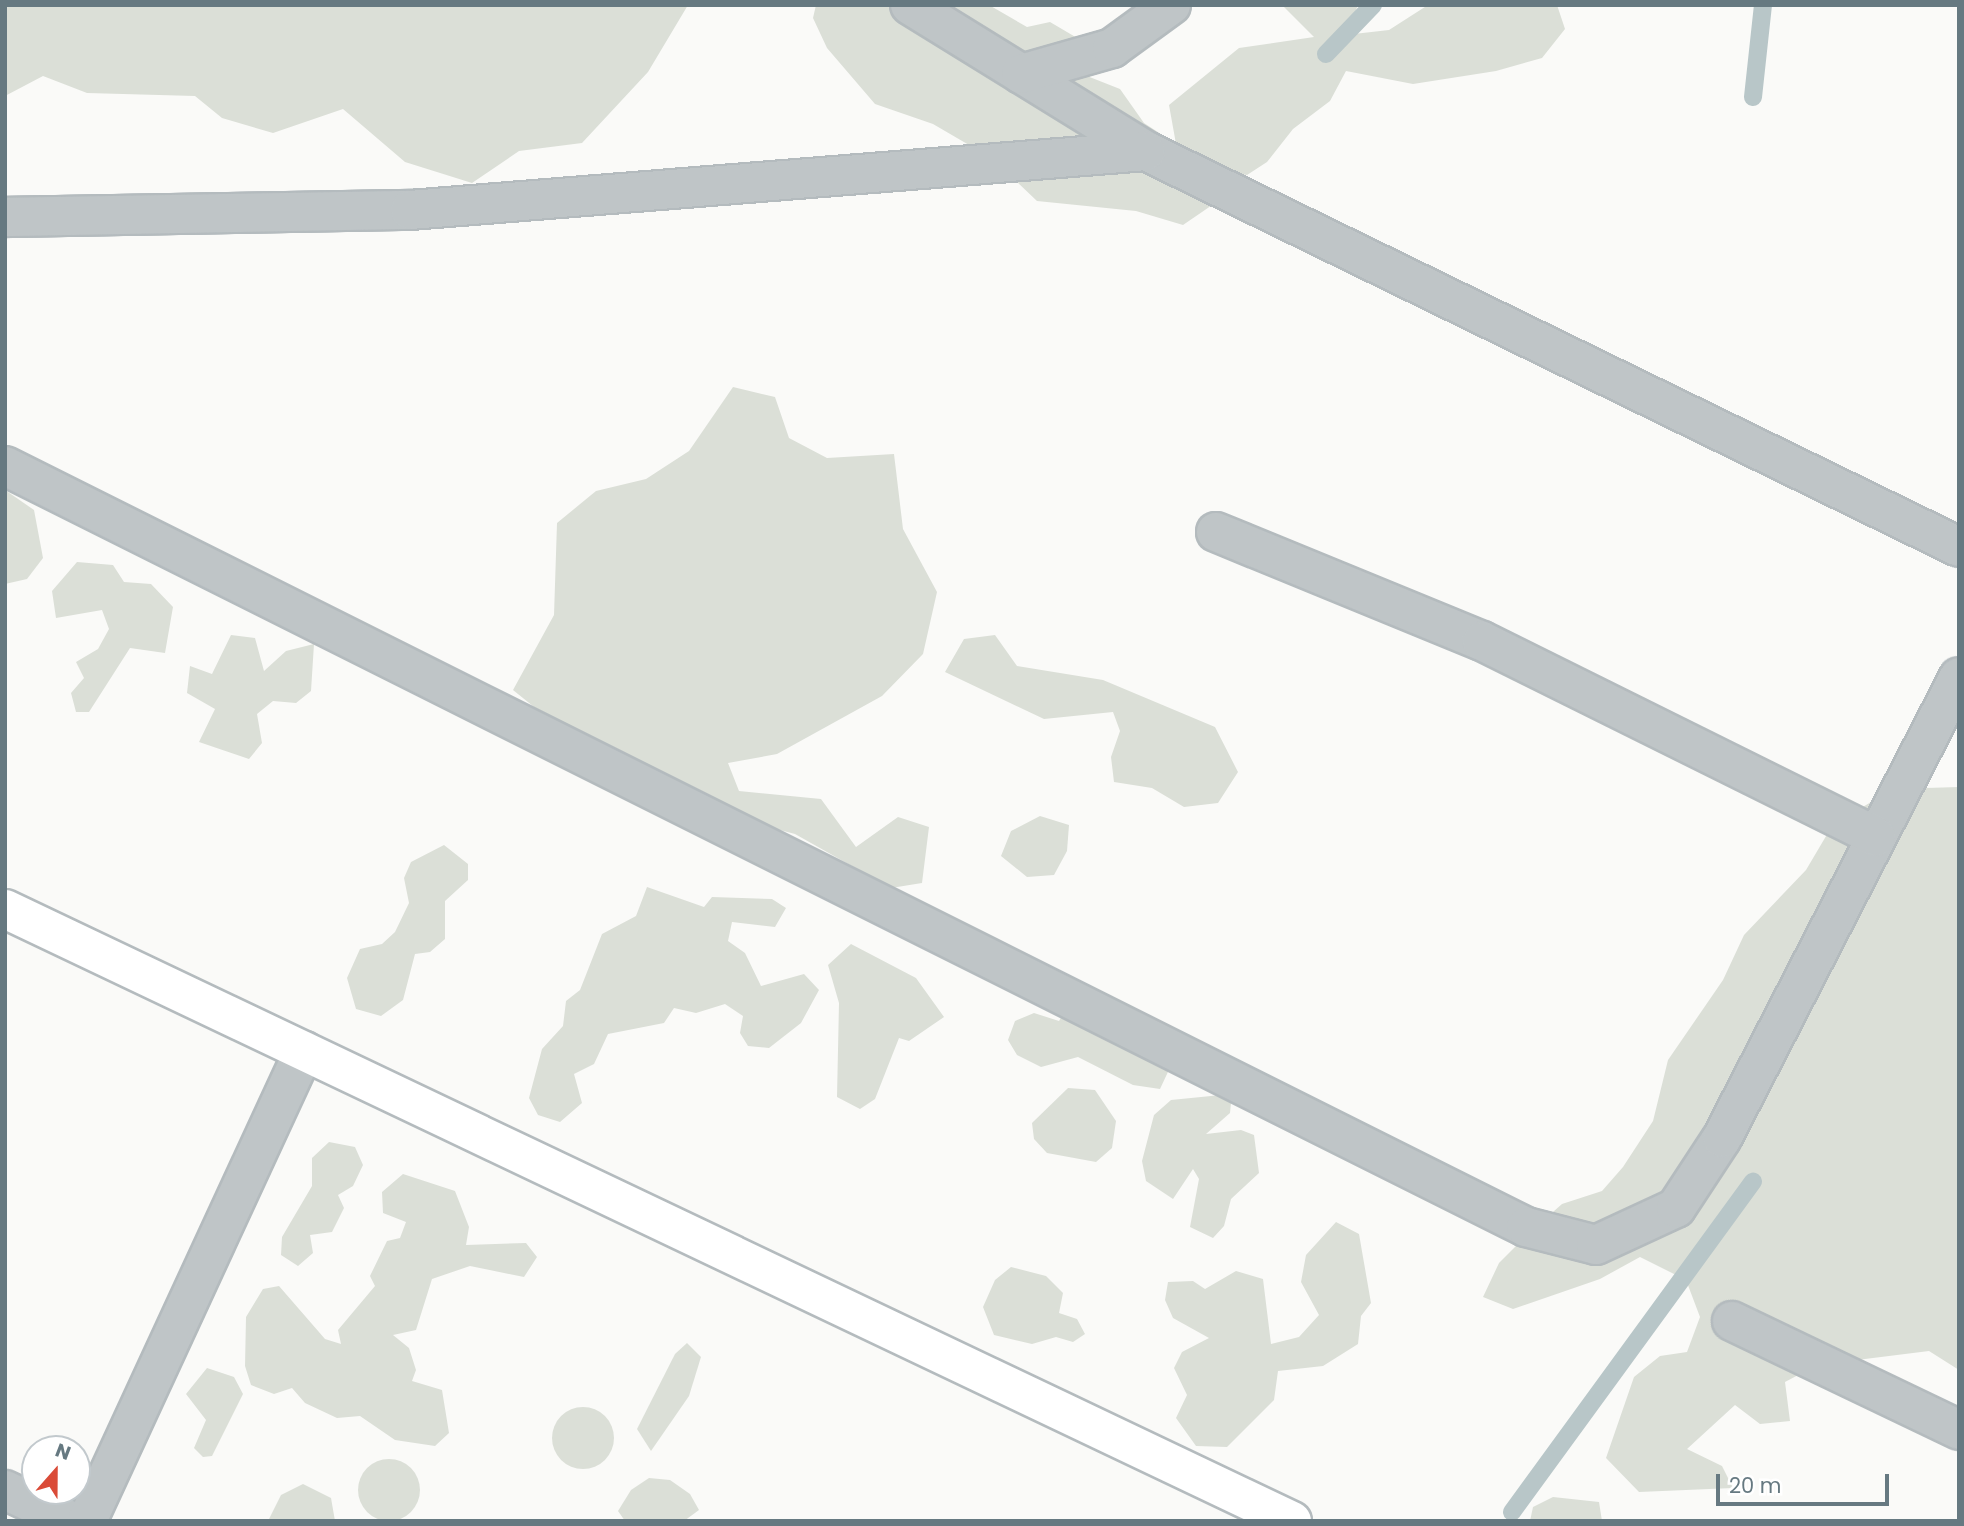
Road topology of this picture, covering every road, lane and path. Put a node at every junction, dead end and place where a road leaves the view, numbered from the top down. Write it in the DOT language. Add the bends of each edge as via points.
graph roads {
  1 [pos="910,5"];
  2 [pos="1171,5"];
  3 [pos="1021,75"];
  4 [pos="1146,151"];
  5 [pos="5,217"];
  6 [pos="5,466"];
  7 [pos="1216,532"];
  8 [pos="1959,547"];
  9 [pos="1959,677"];
  10 [pos="1876,836"];
  11 [pos="5,909"];
  12 [pos="304,1051"];
  13 [pos="1732,1321"];
  14 [pos="1959,1430"];
  15 [pos="5,1490"];
  16 [pos="71,1521"];
  17 [pos="87,1521"];
  18 [pos="1293,1521"];
  1 -- 3 [label="street"];
  2 -- 3 [label="street" via="1112,48"];
  3 -- 4 [label="street"];
  4 -- 5 [label="street" via="410,210"];
  4 -- 8 [label="street"];
  6 -- 10 [label="street" via="1526,1227 1596,1245 1675,1208 1722,1138"];
  7 -- 10 [label="street" via="1482,641"];
  9 -- 10 [label="street"];
  11 -- 12 [label="street"];
  12 -- 17 [label="street"];
  12 -- 18 [label="street"];
  13 -- 14 [label="street"];
  15 -- 16 [label="street"];
}
